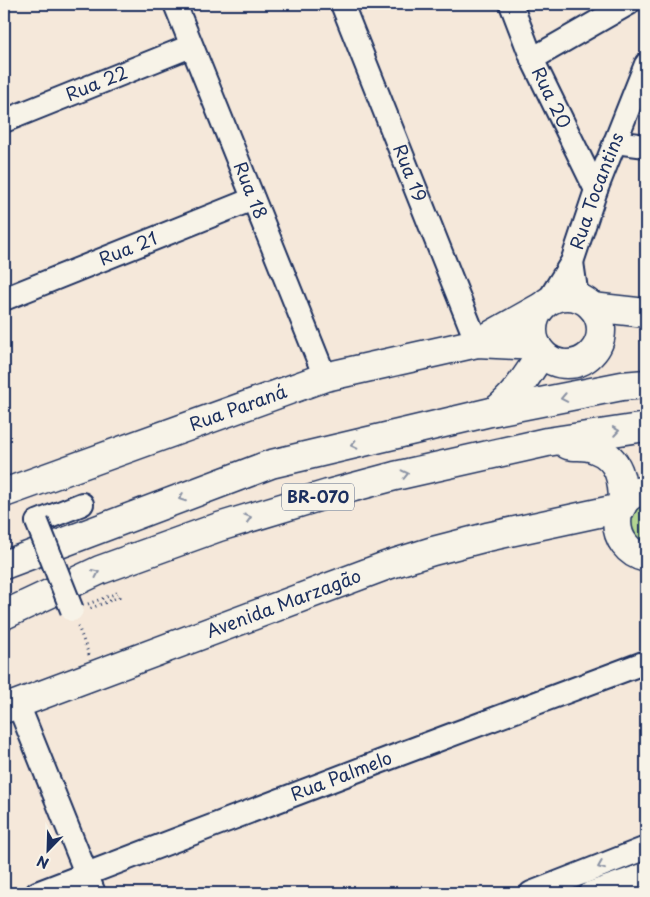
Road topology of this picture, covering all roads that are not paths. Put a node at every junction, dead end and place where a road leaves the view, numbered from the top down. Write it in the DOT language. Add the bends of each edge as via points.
graph roads {
  1 [pos="174,4"];
  2 [pos="342,4"];
  3 [pos="511,4"];
  4 [pos="628,4"];
  5 [pos="191,46"];
  6 [pos="532,59"];
  7 [pos="646,64"];
  8 [pos="4,121"];
  9 [pos="615,142"];
  10 [pos="646,146"];
  11 [pos="596,190"];
  12 [pos="253,199"];
  13 [pos="572,262"];
  14 [pos="4,299"];
  15 [pos="585,302"];
  16 [pos="544,304"];
  17 [pos="646,313"];
  18 [pos="477,343"];
  19 [pos="539,349"];
  20 [pos="325,377"];
  21 [pos="646,384"];
  22 [pos="495,411"];
  23 [pos="646,427"];
  24 [pos="547,442"];
  25 [pos="646,490"];
  26 [pos="4,492"];
  27 [pos="82,504"];
  28 [pos="622,506"];
  29 [pos="568,518"];
  30 [pos="636,552"];
  31 [pos="4,565"];
  32 [pos="4,615"];
  33 [pos="77,615"];
  34 [pos="646,662"];
  35 [pos="11,706"];
  36 [pos="646,848"];
  37 [pos="646,874"];
  38 [pos="90,884"];
  39 [pos="600,892"];
  40 [pos="37,893"];
  41 [pos="530,893"];
  1 -- 5 [label="street, Rua 18"];
  2 -- 18 [label="street, Rua 19"];
  3 -- 6 [label="street, Rua 20"];
  4 -- 6 [label="street"];
  5 -- 8 [label="street, Rua 22"];
  5 -- 12 [label="street, Rua 18"];
  6 -- 11 [label="street, Rua 20"];
  7 -- 9 [label="street, Rua Tocantins"];
  9 -- 10 [label="street"];
  9 -- 11 [label="street, Rua Tocantins"];
  11 -- 13 [label="street, Rua Tocantins"];
  12 -- 14 [label="street, Rua 21"];
  12 -- 20 [label="street, Rua 18"];
  13 -- 15 [label="street, Rua Tocantins"];
  13 -- 16 [label="street, Rua Tocantins"];
  15 -- 16 [label="main road" via="562,296"];
  15 -- 17 [label="main road"];
  15 -- 19 [label="main road" via="598,317 601,329 594,351 574,363 562,363 551,360"];
  16 -- 18 [label="main road, Rua Paraná"];
  16 -- 19 [label="main road" via="533,326 533,336"];
  18 -- 19 [label="main road, Rua Paraná"];
  18 -- 20 [label="main road, Rua Paraná"];
  19 -- 22 [label="main road" via="519,388"];
  20 -- 26 [label="main road, Rua Paraná"];
  21 -- 22 [label="main road, BR-070, one-way"];
  22 -- 31 [label="main road, BR-070, one-way" via="272,464"];
  24 -- 23 [label="main road, BR-070, one-way"];
  24 -- 28 [label="main road" via="582,446 607,455 620,474"];
  32 -- 24 [label="main road, BR-070, one-way" via="100,570 219,527 347,489"];
  25 -- 28 [label="main road, Avenida Marzagão" via="632,496"];
  27 -- 33 [label="street, bridge" via="37,522"];
  28 -- 29 [label="main road, Avenida Marzagão"];
  28 -- 30 [label="main road" via="617,518 620,538"];
  29 -- 30 [label="main road" via="612,535"];
  29 -- 35 [label="main road, Avenida Marzagão" via="388,565"];
  34 -- 38 [label="street, Rua Palmelo" via="395,756"];
  35 -- 38 [label="street"];
  36 -- 41 [label="street, one-way"];
  37 -- 39 [label="street"];
  38 -- 40 [label="street, Rua Palmelo"];
}
